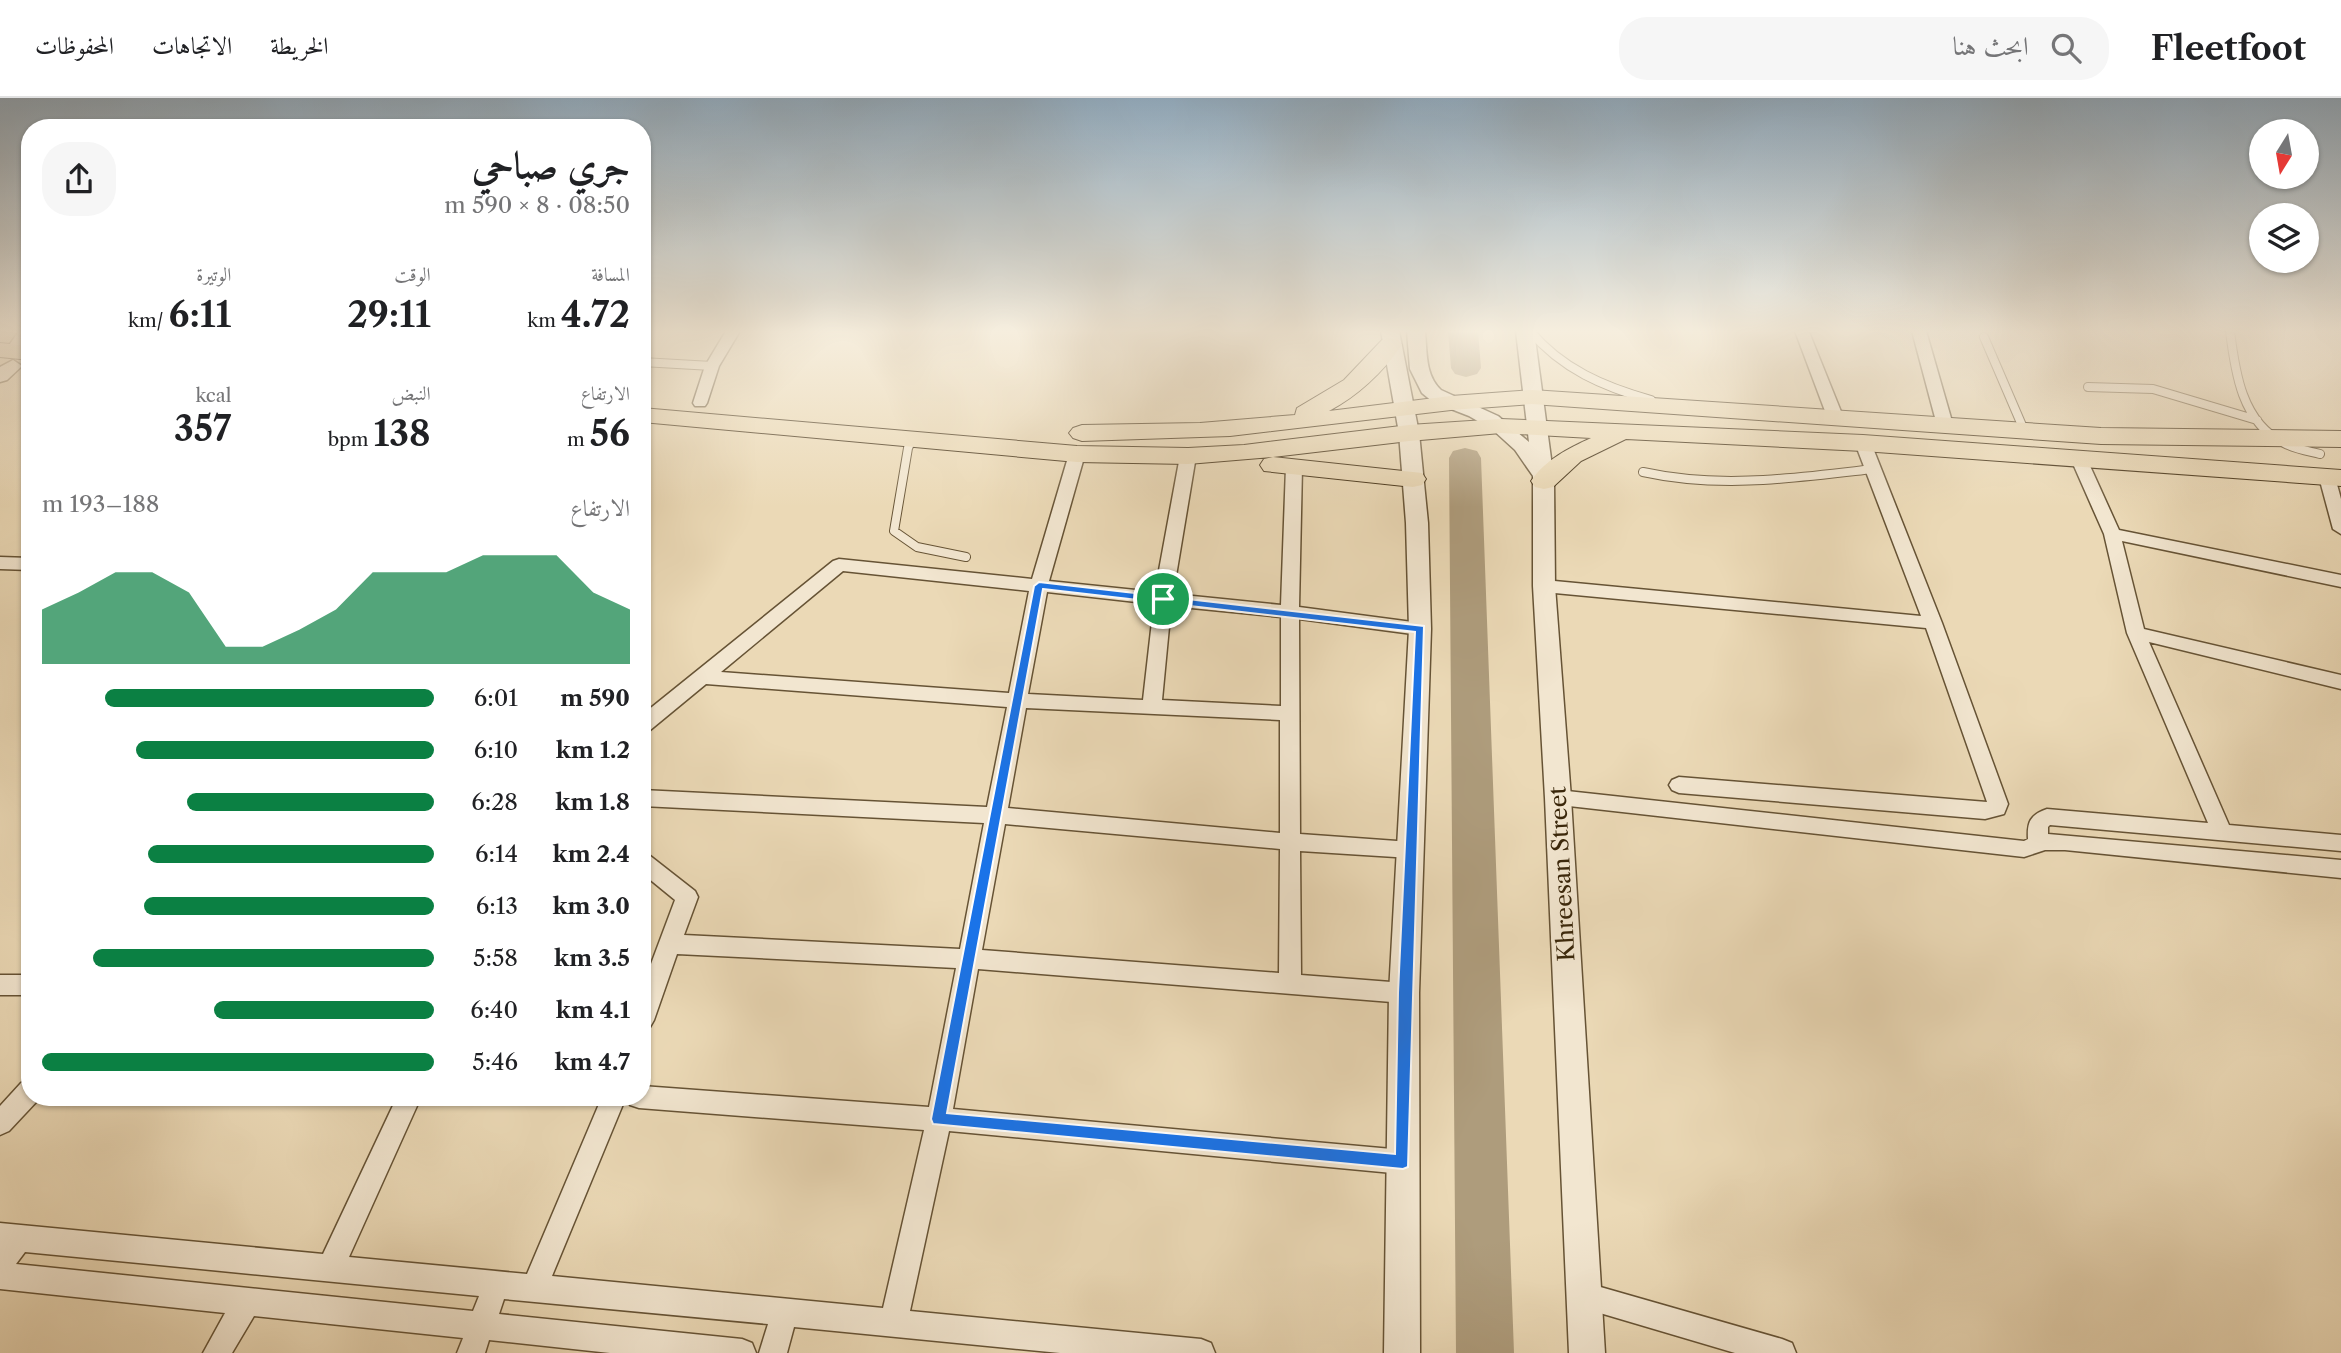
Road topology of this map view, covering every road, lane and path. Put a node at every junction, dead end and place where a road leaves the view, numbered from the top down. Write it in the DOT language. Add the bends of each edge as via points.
graph roads {
  1 [pos="704,390"];
  2 [pos="1347,390"];
  3 [pos="1400,390"];
  4 [pos="1431,390"];
  5 [pos="1531,390"];
  6 [pos="1620,390"];
  7 [pos="1824,390"];
  8 [pos="1935,390"];
  9 [pos="2007,390"];
  10 [pos="2144,390"];
  11 [pos="2240,390"];
  12 [pos="651,400"];
  13 [pos="700,403"];
  14 [pos="1452,403"];
  15 [pos="1679,407"];
  16 [pos="1534,413"];
  17 [pos="1776,415"];
  18 [pos="651,416"];
  19 [pos="1836,419"];
  20 [pos="2257,420"];
  21 [pos="1406,421"];
  22 [pos="1492,421"];
  23 [pos="1284,423"];
  24 [pos="1945,425"];
  25 [pos="2024,430"];
  26 [pos="1624,433"];
  27 [pos="2101,436"];
  28 [pos="913,438"];
  29 [pos="2341,439"];
  30 [pos="2277,440"];
  31 [pos="1863,443"];
  32 [pos="1077,454"];
  33 [pos="1188,456"];
  34 [pos="2078,457"];
  35 [pos="2332,466"];
  36 [pos="1294,467"];
  37 [pos="1873,468"];
  38 [pos="1643,472"];
  39 [pos="1413,479"];
  40 [pos="1544,481"];
  41 [pos="2341,529"];
  42 [pos="2112,534"];
  43 [pos="966,557"];
  44 [pos="0,562"];
  45 [pos="21,563"];
  46 [pos="2341,581"];
  47 [pos="1039,586"];
  48 [pos="1544,586"];
  49 [pos="1163,599"];
  50 [pos="1290,612"];
  51 [pos="1933,623"];
  52 [pos="1420,629"];
  53 [pos="2136,634"];
  54 [pos="703,677"];
  55 [pos="2341,682"];
  56 [pos="1019,701"];
  57 [pos="1152,708"];
  58 [pos="1290,713"];
  59 [pos="651,719"];
  60 [pos="1679,785"];
  61 [pos="1558,797"];
  62 [pos="651,798"];
  63 [pos="995,815"];
  64 [pos="2222,832"];
  65 [pos="1290,842"];
  66 [pos="2341,843"];
  67 [pos="2039,844"];
  68 [pos="1411,850"];
  69 [pos="651,868"];
  70 [pos="2341,869"];
  71 [pos="670,944"];
  72 [pos="969,959"];
  73 [pos="1290,983"];
  74 [pos="0,985"];
  75 [pos="21,985"];
  76 [pos="1405,993"];
  77 [pos="651,996"];
  78 [pos="651,1098"];
  79 [pos="21,1101"];
  80 [pos="405,1106"];
  81 [pos="610,1106"];
  82 [pos="939,1119"];
  83 [pos="0,1123"];
  84 [pos="1403,1162"];
  85 [pos="10,1237"];
  86 [pos="0,1265"];
  87 [pos="330,1269"];
  88 [pos="0,1276"];
  89 [pos="496,1285"];
  90 [pos="534,1288"];
  91 [pos="1583,1295"];
  92 [pos="247,1302"];
  93 [pos="785,1312"];
  94 [pos="894,1322"];
  95 [pos="481,1327"];
  96 [pos="217,1353"];
  97 [pos="471,1353"];
  98 [pos="742,1353"];
  99 [pos="773,1353"];
  100 [pos="1201,1353"];
  101 [pos="1402,1353"];
  102 [pos="1587,1353"];
  103 [pos="1782,1353"];
  1 -- 13 [label="street"];
  2 -- 23 [label="main road" via="1332,402"];
  3 -- 21 [label="street"];
  4 -- 14 [label="street"];
  5 -- 16 [label="street, Khreesan Street"];
  6 -- 15 [label="lane"];
  7 -- 19 [label="street"];
  8 -- 24 [label="street"];
  9 -- 25 [label="lane"];
  10 -- 20 [label="lane" via="2172,393"];
  11 -- 20 [label="lane"];
  12 -- 13 [label="main road"];
  13 -- 23 [label="main road" via="1034,432 1124,433"];
  14 -- 16 [label="main road"];
  14 -- 21 [label="main road"];
  14 -- 22 [label="street"];
  15 -- 16 [label="main road"];
  15 -- 17 [label="main road"];
  16 -- 17 [label="main road" via="1705,423"];
  16 -- 22 [label="main road"];
  16 -- 26 [label="main road"];
  16 -- 40 [label="street, Khreesan Street"];
  17 -- 19 [label="main road"];
  18 -- 28 [label="main road"];
  19 -- 24 [label="main road"];
  20 -- 30 [label="lane"];
  21 -- 22 [label="main road"];
  21 -- 23 [label="main road"];
  21 -- 33 [label="main road" via="1290,450"];
  21 -- 39 [label="street"];
  22 -- 40 [label="street" via="1531,457"];
  24 -- 25 [label="main road"];
  25 -- 27 [label="main road"];
  26 -- 31 [label="main road"];
  26 -- 40 [label="main road" via="1572,456"];
  27 -- 30 [label="main road"];
  27 -- 35 [label="main road"];
  28 -- 32 [label="main road"];
  28 -- 43 [label="lane" via="894,531 914,545"];
  29 -- 30 [label="main road"];
  30 -- 35 [label="lane"];
  31 -- 34 [label="main road"];
  31 -- 37 [label="street"];
  32 -- 33 [label="main road"];
  32 -- 47 [label="street"];
  33 -- 36 [label="main road"];
  33 -- 49 [label="street"];
  34 -- 35 [label="main road"];
  34 -- 42 [label="street"];
  35 -- 41 [label="street"];
  36 -- 39 [label="main road"];
  36 -- 50 [label="street"];
  37 -- 38 [label="lane" via="1713,483 1671,480"];
  37 -- 51 [label="street"];
  39 -- 52 [label="street"];
  40 -- 48 [label="street, Khreesan Street"];
  42 -- 46 [label="street"];
  42 -- 53 [label="street"];
  44 -- 45 [label="street"];
  47 -- 49 [label="street"];
  47 -- 54 [label="street" via="839,565"];
  47 -- 56 [label="street"];
  48 -- 51 [label="street"];
  48 -- 61 [label="street, Khreesan Street"];
  49 -- 50 [label="street"];
  49 -- 57 [label="street"];
  50 -- 52 [label="street"];
  50 -- 58 [label="street"];
  51 -- 60 [label="street" via="1997,808 1985,811"];
  52 -- 68 [label="street"];
  53 -- 55 [label="street"];
  53 -- 64 [label="street"];
  54 -- 56 [label="street"];
  54 -- 59 [label="street"];
  56 -- 57 [label="street"];
  56 -- 63 [label="street"];
  57 -- 58 [label="street"];
  58 -- 65 [label="street"];
  61 -- 67 [label="street" via="2024,849"];
  61 -- 91 [label="street, Khreesan Street"];
  62 -- 63 [label="street"];
  63 -- 65 [label="street"];
  63 -- 72 [label="street"];
  64 -- 66 [label="street"];
  64 -- 67 [label="street" via="2047,817 2037,824"];
  65 -- 68 [label="street"];
  65 -- 73 [label="street"];
  67 -- 70 [label="street" via="2065,842"];
  68 -- 76 [label="street"];
  69 -- 71 [label="street" via="687,897"];
  71 -- 72 [label="street"];
  71 -- 77 [label="street"];
  72 -- 73 [label="street"];
  72 -- 82 [label="street"];
  73 -- 76 [label="street"];
  74 -- 75 [label="street"];
  76 -- 84 [label="street"];
  78 -- 82 [label="street"];
  79 -- 83 [label="street"];
  80 -- 87 [label="street"];
  81 -- 90 [label="street"];
  82 -- 84 [label="street"];
  82 -- 94 [label="street"];
  84 -- 101 [label="street"];
  85 -- 86 [label="street"];
  85 -- 87 [label="street"];
  87 -- 89 [label="street"];
  88 -- 92 [label="street"];
  89 -- 90 [label="street"];
  89 -- 95 [label="street"];
  90 -- 93 [label="street"];
  91 -- 102 [label="street, Khreesan Street"];
  91 -- 103 [label="street"];
  92 -- 95 [label="street"];
  92 -- 96 [label="street"];
  93 -- 94 [label="street"];
  93 -- 99 [label="street"];
  94 -- 100 [label="street"];
  95 -- 97 [label="street"];
  95 -- 98 [label="street"];
}
